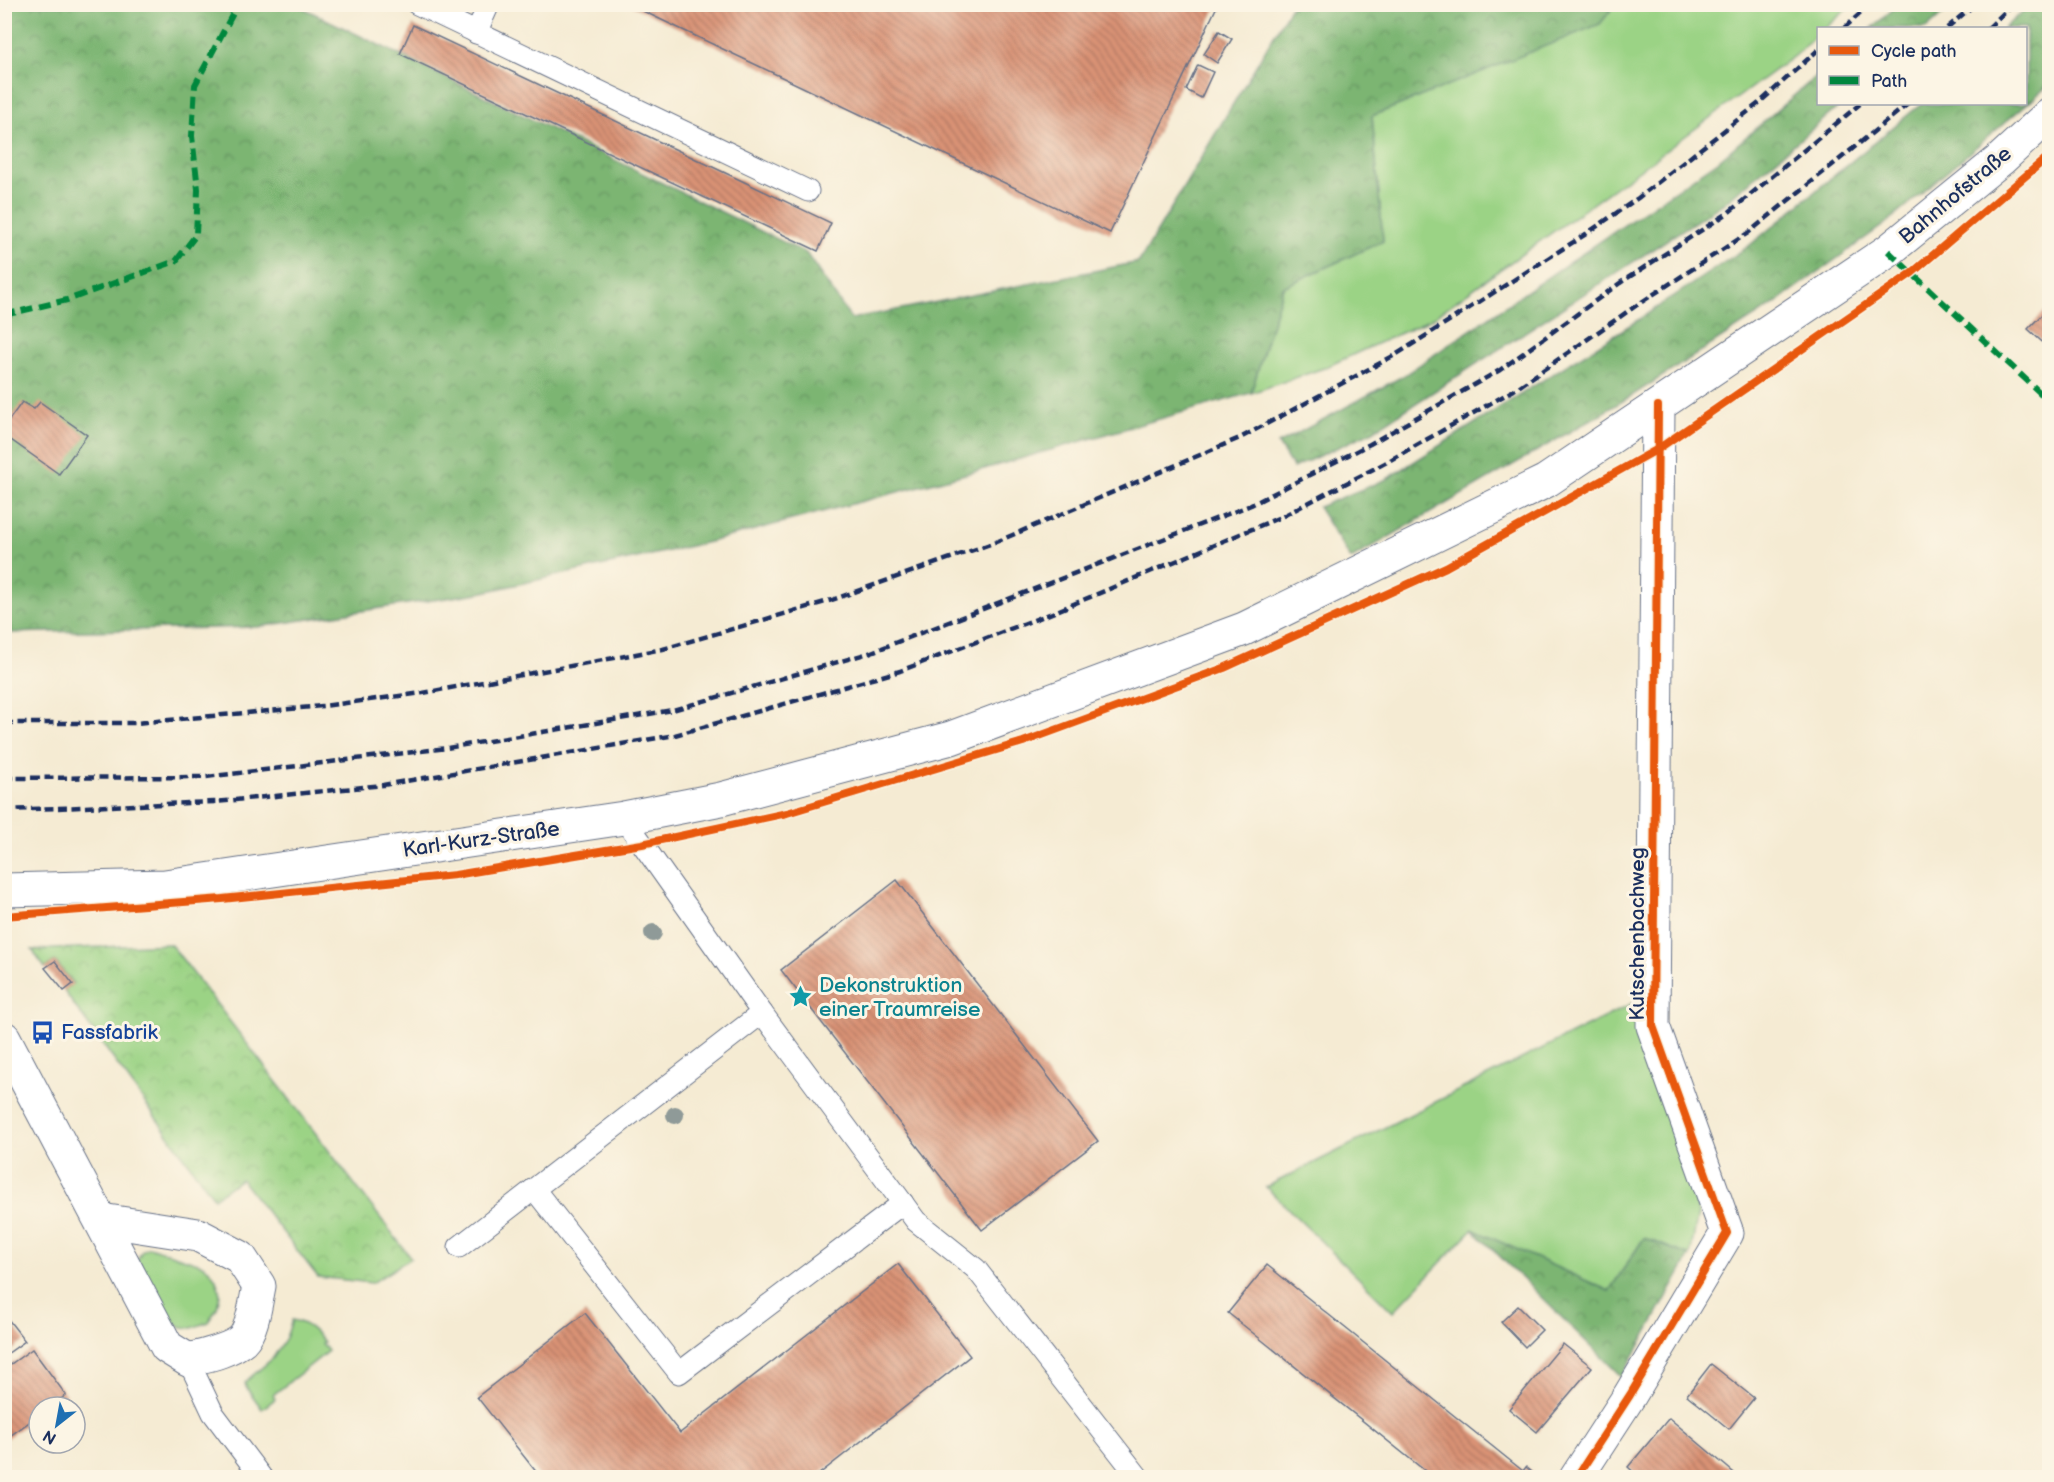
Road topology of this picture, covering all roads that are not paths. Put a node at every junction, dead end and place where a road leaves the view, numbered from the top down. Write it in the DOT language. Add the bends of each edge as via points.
graph roads {
  1 [pos="417,4"];
  2 [pos="489,4"];
  3 [pos="476,33"];
  4 [pos="2049,114"];
  5 [pos="808,192"];
  6 [pos="1658,406"];
  7 [pos="624,818"];
  8 [pos="4,890"];
  9 [pos="762,1013"];
  10 [pos="4,1038"];
  11 [pos="534,1189"];
  12 [pos="903,1203"];
  13 [pos="101,1220"];
  14 [pos="459,1247"];
  15 [pos="188,1360"];
  16 [pos="262,1478"];
  17 [pos="1138,1478"];
  18 [pos="1576,1478"];
  1 -- 3 [label="lane"];
  2 -- 3 [label="lane"];
  3 -- 5 [label="lane"];
  4 -- 6 [label="main road, Bahnhofstraße" via="2000,160 1887,251"];
  6 -- 7 [label="main road, Karl-Kurz-Straße" via="1546,481 1244,629 951,738 721,799"];
  6 -- 18 [label="main road, Kutschenbachweg" via="1653,1026 1727,1233"];
  7 -- 8 [label="main road, Karl-Kurz-Straße" via="165,886"];
  7 -- 9 [label="lane"];
  9 -- 11 [label="lane"];
  9 -- 12 [label="lane"];
  10 -- 13 [label="main road"];
  11 -- 12 [label="lane" via="679,1373"];
  11 -- 14 [label="lane"];
  12 -- 17 [label="lane" via="916,1221 976,1269"];
  13 -- 15 [label="main road" via="167,1347"];
  13 -- 15 [label="main road" via="198,1235 240,1257 259,1286 254,1314 242,1339"];
  15 -- 16 [label="lane" via="213,1413"];
}
